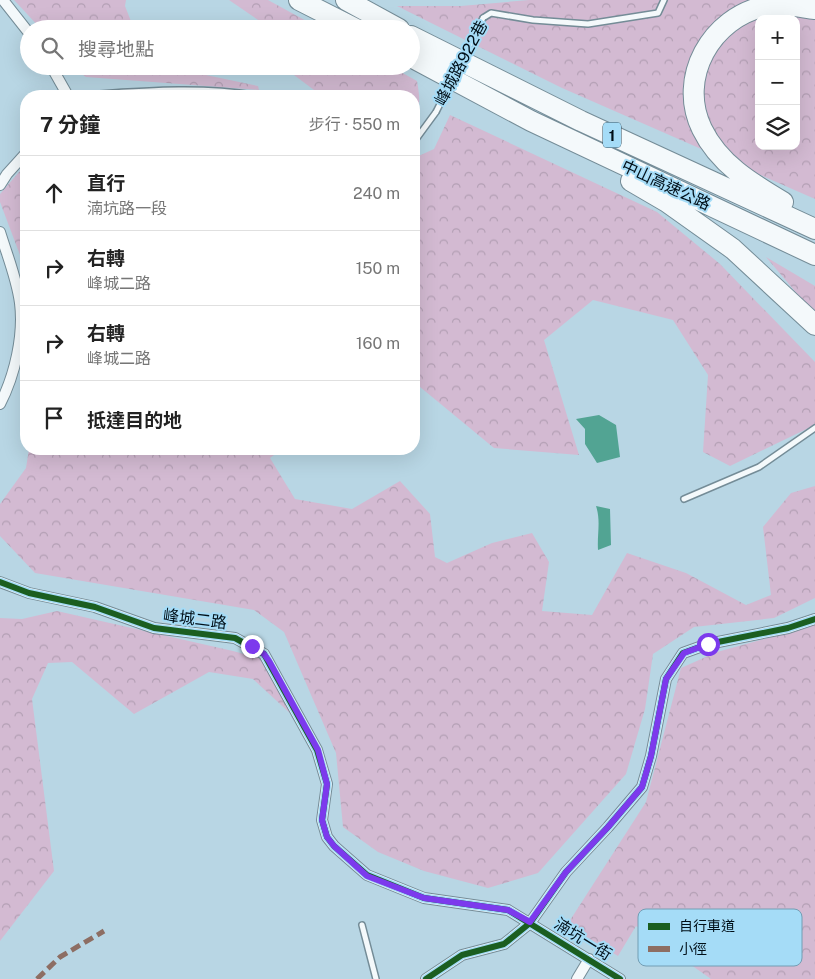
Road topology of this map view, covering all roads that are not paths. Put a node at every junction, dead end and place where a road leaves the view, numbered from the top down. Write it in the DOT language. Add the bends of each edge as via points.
graph roads {
  1 [pos="3,0"];
  2 [pos="299,0"];
  3 [pos="346,0"];
  4 [pos="664,0"];
  5 [pos="815,9"];
  6 [pos="338,20"];
  7 [pos="383,20"];
  8 [pos="20,22"];
  9 [pos="420,40"];
  10 [pos="420,62"];
  11 [pos="56,75"];
  12 [pos="65,90"];
  13 [pos="531,121"];
  14 [pos="420,134"];
  15 [pos="20,160"];
  16 [pos="0,185"];
  17 [pos="815,220"];
  18 [pos="815,229"];
  19 [pos="0,232"];
  20 [pos="815,255"];
  21 [pos="20,313"];
  22 [pos="815,325"];
  23 [pos="20,327"];
  24 [pos="1,400"];
  25 [pos="815,428"];
  26 [pos="684,499"];
  27 [pos="0,582"];
  28 [pos="815,619"];
  29 [pos="530,922"];
  30 [pos="362,925"];
  31 [pos="589,959"];
  32 [pos="376,979"];
  33 [pos="426,979"];
  34 [pos="577,979"];
  35 [pos="620,979"];
  1 -- 8 [label="street"];
  2 -- 6 [label="highway"];
  3 -- 7 [label="highway"];
  4 -- 14 [label="lane, 峰城路922巷, bridge" via="658,13 588,24 491,13 483,18 436,112"];
  5 -- 17 [label="highway" via="767,6 729,22 704,52 692,87 701,128 726,163 749,181"];
  9 -- 18 [label="highway, 中山高速公路 / 1" via="573,117"];
  10 -- 13 [label="highway, 中山高速公路 / 1"];
  11 -- 12 [label="street"];
  13 -- 20 [label="highway, 中山高速公路 / 1"];
  13 -- 22 [label="highway" via="667,202 733,249"];
  15 -- 16 [label="street"];
  19 -- 21 [label="street"];
  23 -- 24 [label="street" via="16,357"];
  25 -- 26 [label="lane" via="759,467"];
  27 -- 29 [label="street, 峰城二路" via="29,593 95,607 154,628 235,638 264,654 318,750 327,784 322,820 327,837 334,846 367,876 424,898 508,910"];
  28 -- 29 [label="street" via="788,628 708,644 684,653 666,679 642,787 566,872"];
  29 -- 31 [label="street, 湳坑一街"];
  29 -- 33 [label="street" via="504,944 462,955"];
  30 -- 32 [label="lane"];
  31 -- 34 [label="street"];
  31 -- 35 [label="street, 湳坑一街"];
}
